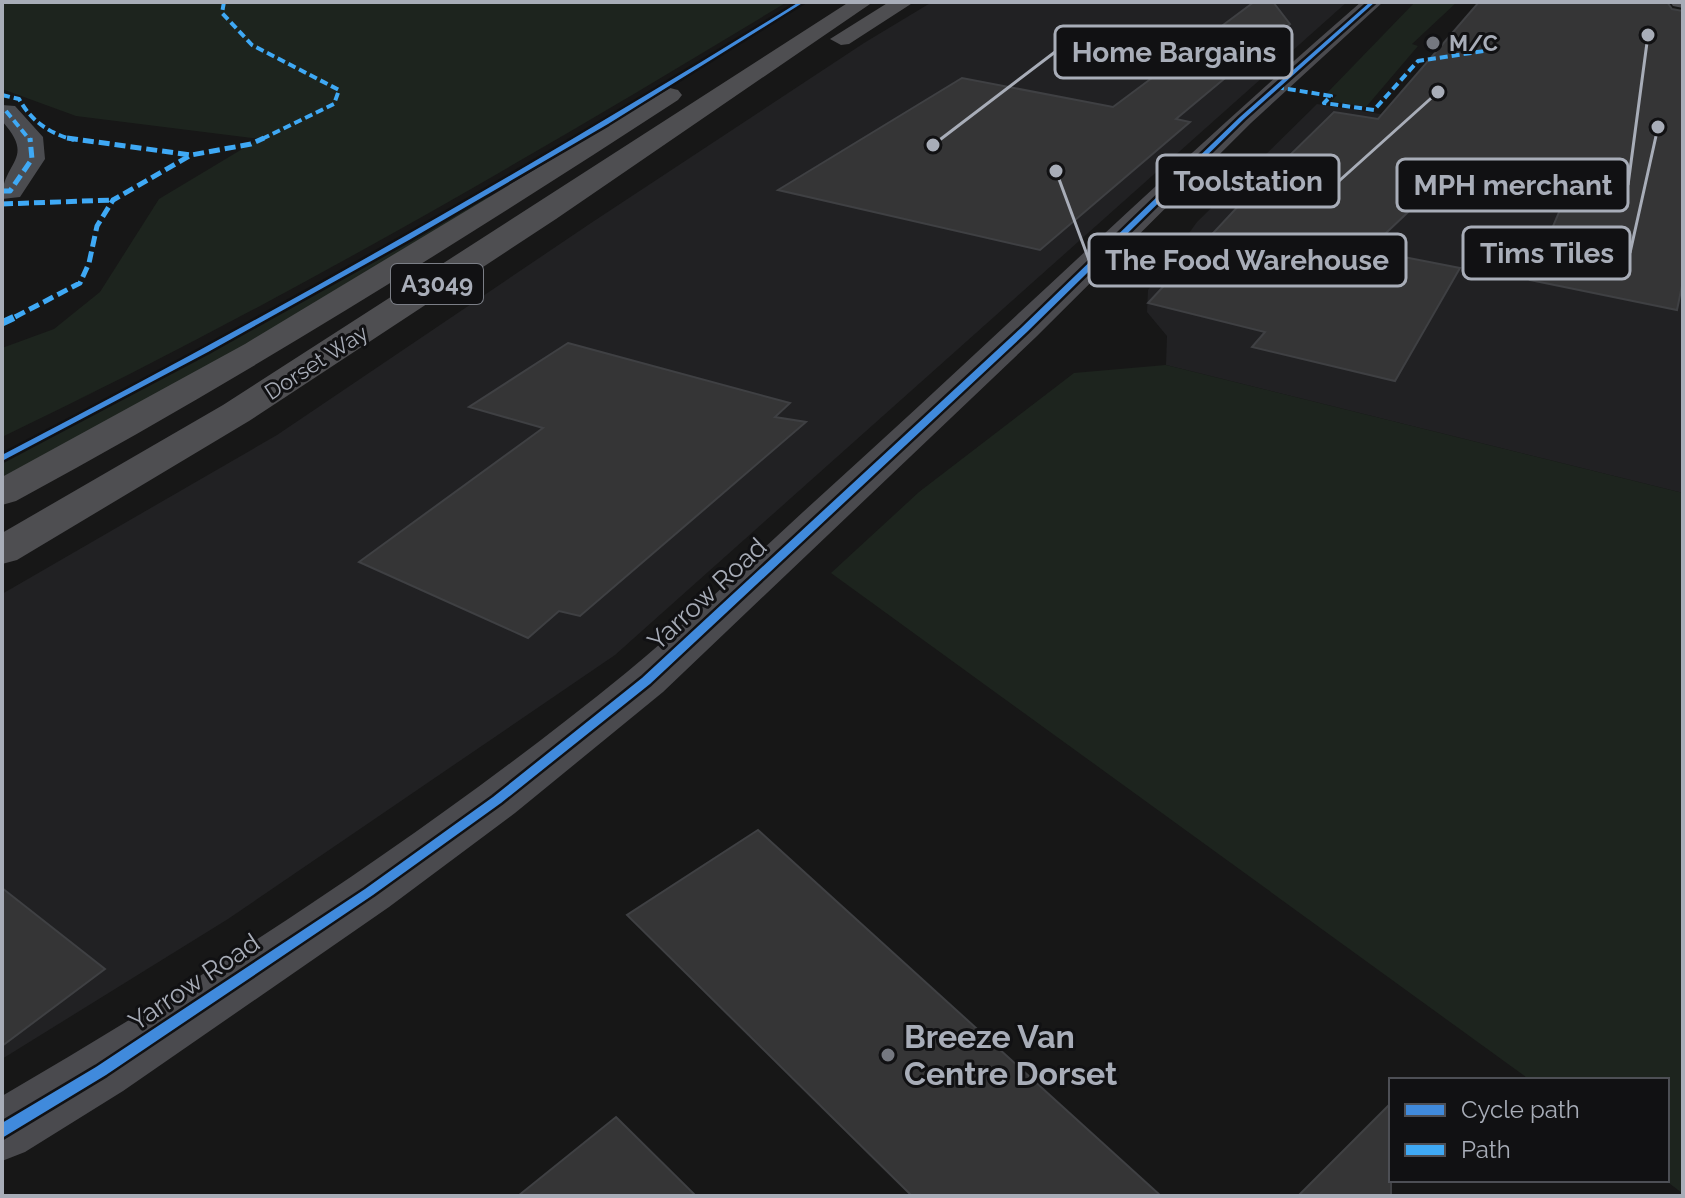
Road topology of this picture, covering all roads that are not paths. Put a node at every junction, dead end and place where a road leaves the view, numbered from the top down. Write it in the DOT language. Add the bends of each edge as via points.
graph roads {
  1 [pos="817,2"];
  2 [pos="863,2"];
  3 [pos="904,2"];
  4 [pos="1373,2"];
  5 [pos="6,111"];
  6 [pos="5,194"];
  7 [pos="170,452"];
  8 [pos="2,493"];
  9 [pos="2,551"];
  10 [pos="2,1131"];
  1 -- 8 [label="highway, Dorset Way / A3049" via="505,200 118,432"];
  2 -- 7 [label="highway, Dorset Way / A3049" via="546,213"];
  3 -- 7 [label="highway" via="274,407"];
  4 -- 10 [label="street, Yarrow Road" via="1242,118 1024,330 646,681 497,800 369,892"];
  5 -- 6 [label="street" via="30,137 32,159"];
  7 -- 9 [label="highway, Dorset Way / A3049"];
}
